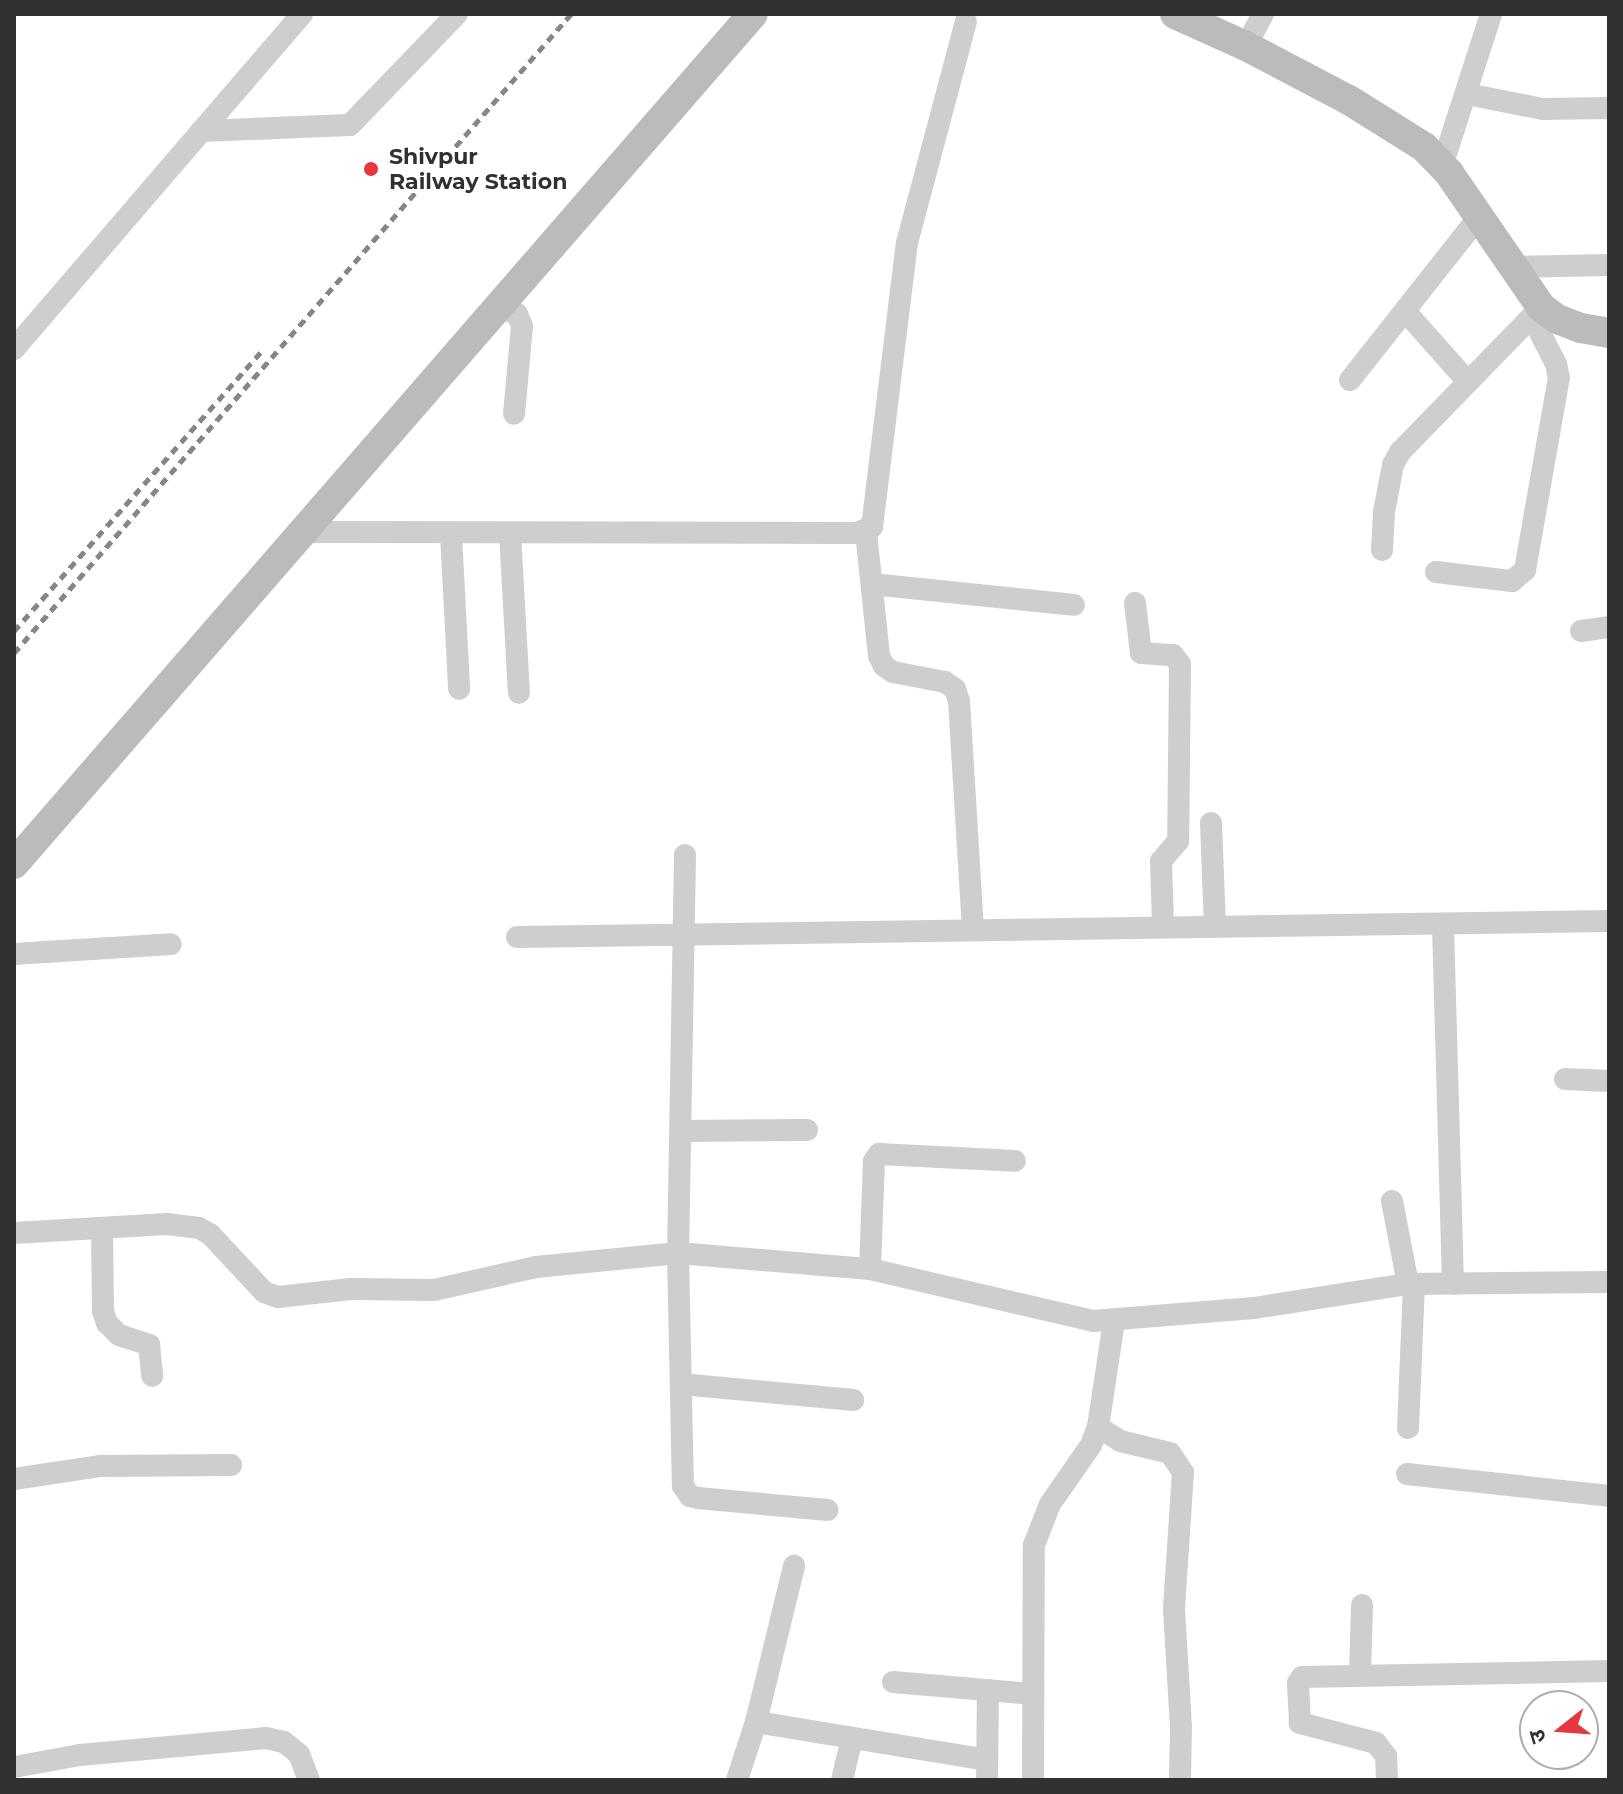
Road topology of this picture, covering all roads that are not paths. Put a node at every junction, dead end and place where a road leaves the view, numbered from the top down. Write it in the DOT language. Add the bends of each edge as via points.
graph roads {
  1 [pos="302,14"];
  2 [pos="457,14"];
  3 [pos="753,14"];
  4 [pos="1175,14"];
  5 [pos="1263,14"];
  6 [pos="1491,14"];
  7 [pos="966,22"];
  8 [pos="1246,46"];
  9 [pos="1467,94"];
  10 [pos="1609,108"];
  11 [pos="201,131"];
  12 [pos="1442,166"];
  13 [pos="1478,218"];
  14 [pos="1609,265"];
  15 [pos="1510,267"];
  16 [pos="498,307"];
  17 [pos="1405,311"];
  18 [pos="1536,312"];
  19 [pos="1609,333"];
  20 [pos="14,349"];
  21 [pos="1350,380"];
  22 [pos="1468,382"];
  23 [pos="514,414"];
  24 [pos="302,532"];
  25 [pos="866,532"];
  26 [pos="510,533"];
  27 [pos="451,534"];
  28 [pos="1382,550"];
  29 [pos="1436,572"];
  30 [pos="872,584"];
  31 [pos="1135,603"];
  32 [pos="1074,605"];
  33 [pos="1609,627"];
  34 [pos="1581,631"];
  35 [pos="459,689"];
  36 [pos="519,693"];
  37 [pos="1211,823"];
  38 [pos="685,855"];
  39 [pos="14,864"];
  40 [pos="1609,921"];
  41 [pos="1215,925"];
  42 [pos="1163,926"];
  43 [pos="1443,926"];
  44 [pos="973,930"];
  45 [pos="517,937"];
  46 [pos="684,937"];
  47 [pos="171,944"];
  48 [pos="14,954"];
  49 [pos="1565,1079"];
  50 [pos="1609,1081"];
  51 [pos="807,1130"];
  52 [pos="681,1131"];
  53 [pos="1015,1161"];
  54 [pos="1392,1201"];
  55 [pos="102,1228"];
  56 [pos="14,1233"];
  57 [pos="678,1253"];
  58 [pos="870,1269"];
  59 [pos="1609,1282"];
  60 [pos="1411,1284"];
  61 [pos="1453,1284"];
  62 [pos="1114,1321"];
  63 [pos="152,1376"];
  64 [pos="681,1384"];
  65 [pos="853,1400"];
  66 [pos="1098,1427"];
  67 [pos="1408,1428"];
  68 [pos="231,1465"];
  69 [pos="1407,1474"];
  70 [pos="14,1479"];
  71 [pos="1609,1496"];
  72 [pos="827,1510"];
  73 [pos="794,1566"];
  74 [pos="1362,1605"];
  75 [pos="1609,1671"];
  76 [pos="1360,1674"];
  77 [pos="893,1682"];
  78 [pos="988,1690"];
  79 [pos="1033,1694"];
  80 [pos="756,1722"];
  81 [pos="852,1738"];
  82 [pos="70,1756"];
  83 [pos="14,1767"];
  84 [pos="987,1770"];
  85 [pos="1033,1776"];
  86 [pos="71,1780"];
  87 [pos="309,1780"];
  88 [pos="737,1780"];
  89 [pos="842,1780"];
  90 [pos="1180,1780"];
  91 [pos="1387,1780"];
  1 -- 11 [label="street"];
  2 -- 11 [label="street" via="350,125"];
  3 -- 16 [label="street"];
  4 -- 8 [label="street"];
  5 -- 8 [label="street"];
  6 -- 9 [label="street"];
  7 -- 25 [label="street" via="907,243 876,520"];
  8 -- 12 [label="street" via="1393,125"];
  9 -- 10 [label="street" via="1543,109"];
  9 -- 12 [label="street"];
  11 -- 20 [label="street"];
  12 -- 13 [label="street"];
  13 -- 15 [label="street"];
  13 -- 17 [label="street"];
  14 -- 15 [label="street"];
  15 -- 18 [label="street"];
  16 -- 23 [label="street" via="517,314 522,326"];
  16 -- 24 [label="street"];
  17 -- 21 [label="street"];
  17 -- 22 [label="street"];
  18 -- 19 [label="street"];
  18 -- 22 [label="street"];
  18 -- 29 [label="street" via="1559,378 1525,570 1512,581"];
  22 -- 28 [label="street" via="1393,465"];
  24 -- 27 [label="street"];
  24 -- 39 [label="street"];
  25 -- 26 [label="street"];
  25 -- 30 [label="street"];
  26 -- 27 [label="street"];
  26 -- 36 [label="street"];
  27 -- 35 [label="street"];
  30 -- 32 [label="street"];
  30 -- 44 [label="street" via="884,666 945,682 959,701"];
  31 -- 42 [label="street" via="1141,653 1173,655 1180,664 1178,841 1161,861"];
  33 -- 34 [label="street"];
  37 -- 41 [label="street"];
  38 -- 46 [label="street"];
  40 -- 43 [label="street"];
  41 -- 42 [label="street"];
  41 -- 43 [label="street"];
  42 -- 44 [label="street"];
  43 -- 61 [label="street"];
  44 -- 46 [label="street"];
  45 -- 46 [label="street"];
  46 -- 52 [label="street"];
  47 -- 48 [label="street"];
  49 -- 50 [label="street"];
  51 -- 52 [label="street"];
  52 -- 57 [label="street"];
  53 -- 58 [label="street" via="879,1154 874,1161"];
  54 -- 60 [label="street"];
  55 -- 56 [label="street"];
  55 -- 57 [label="street" via="199,1228 264,1292 278,1297 351,1289 434,1290 536,1267"];
  55 -- 63 [label="street" via="107,1323 119,1335 149,1345"];
  57 -- 58 [label="street"];
  57 -- 64 [label="street"];
  58 -- 62 [label="street" via="1093,1321"];
  59 -- 61 [label="street"];
  60 -- 61 [label="street"];
  60 -- 62 [label="street" via="1254,1308"];
  60 -- 67 [label="street"];
  62 -- 66 [label="street"];
  64 -- 65 [label="street"];
  64 -- 72 [label="street" via="683,1486 690,1496"];
  66 -- 79 [label="street" via="1050,1504 1034,1545"];
  66 -- 90 [label="street" via="1120,1441 1170,1453 1183,1472 1174,1609"];
  68 -- 70 [label="street" via="101,1466"];
  69 -- 71 [label="street"];
  73 -- 80 [label="street"];
  74 -- 76 [label="street"];
  75 -- 76 [label="street"];
  76 -- 91 [label="street" via="1302,1677 1297,1716 1305,1726 1376,1743 1386,1756"];
  77 -- 78 [label="street"];
  78 -- 79 [label="street"];
  78 -- 84 [label="street"];
  79 -- 85 [label="street"];
  80 -- 81 [label="street"];
  80 -- 88 [label="street"];
  81 -- 84 [label="street"];
  81 -- 89 [label="street"];
  82 -- 83 [label="street"];
  82 -- 86 [label="street"];
  82 -- 87 [label="street" via="266,1738 284,1742 299,1754"];
}
